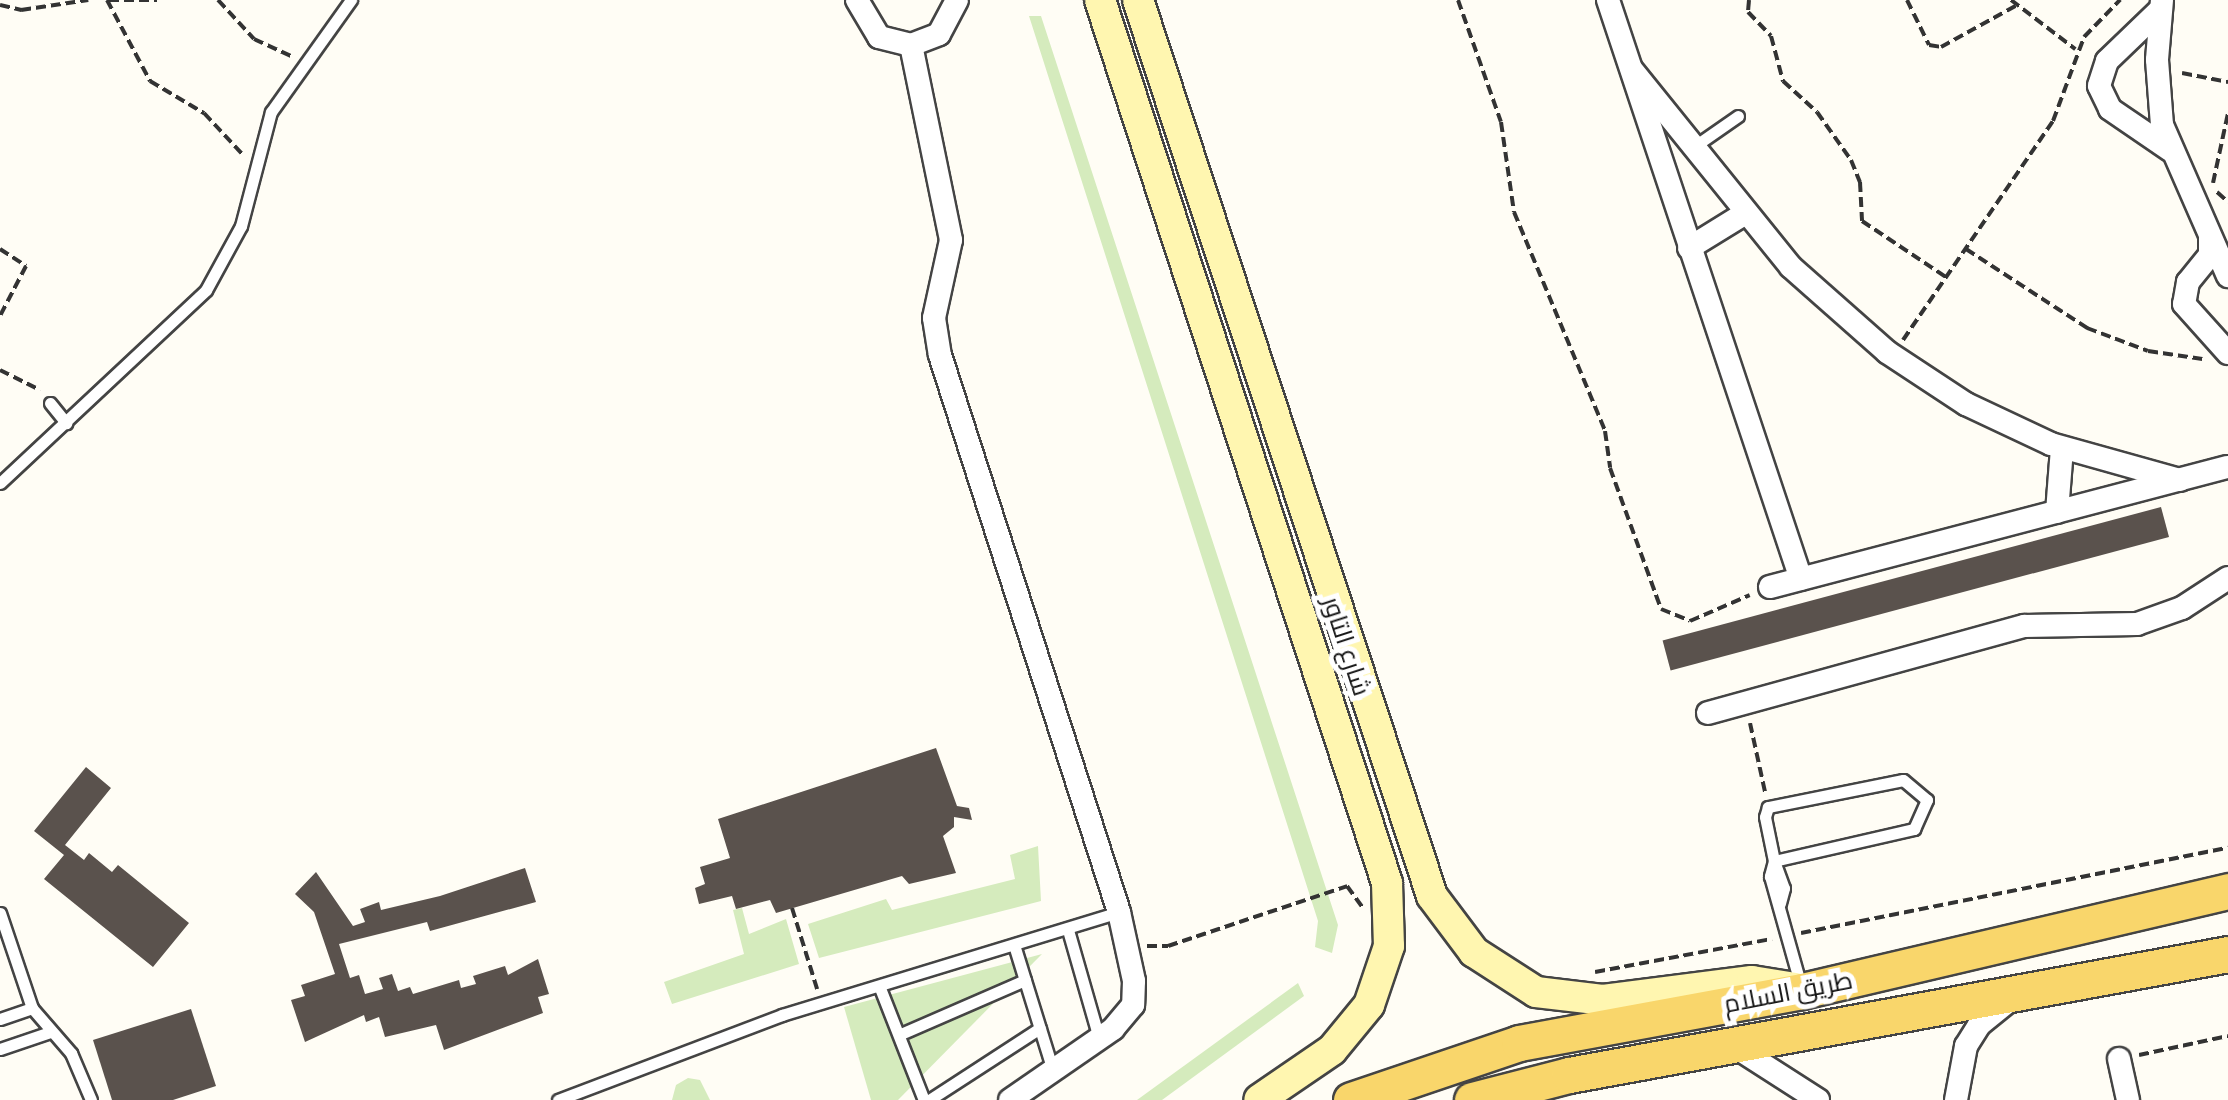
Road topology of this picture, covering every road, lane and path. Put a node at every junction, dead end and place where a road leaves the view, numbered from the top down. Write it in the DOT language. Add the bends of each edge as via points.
graph roads {
  1 [pos="36,0"];
  2 [pos="88,0"];
  3 [pos="108,0"];
  4 [pos="157,0"];
  5 [pos="218,0"];
  6 [pos="351,0"];
  7 [pos="857,0"];
  8 [pos="958,0"];
  9 [pos="1100,0"];
  10 [pos="1138,0"];
  11 [pos="1458,0"];
  12 [pos="1608,0"];
  13 [pos="1749,0"];
  14 [pos="1908,0"];
  15 [pos="2011,0"];
  16 [pos="2120,0"];
  17 [pos="0,5"];
  18 [pos="2017,5"];
  19 [pos="2162,5"];
  20 [pos="37,9"];
  21 [pos="911,46"];
  22 [pos="2076,50"];
  23 [pos="312,57"];
  24 [pos="2158,69"];
  25 [pos="1632,70"];
  26 [pos="2228,82"];
  27 [pos="2228,112"];
  28 [pos="1738,116"];
  29 [pos="1692,148"];
  30 [pos="2172,152"];
  31 [pos="256,168"];
  32 [pos="2228,202"];
  33 [pos="1744,214"];
  34 [pos="2210,237"];
  35 [pos="1689,248"];
  36 [pos="1966,248"];
  37 [pos="0,249"];
  38 [pos="2228,276"];
  39 [pos="1946,277"];
  40 [pos="0,316"];
  41 [pos="1892,356"];
  42 [pos="2219,356"];
  43 [pos="0,370"];
  44 [pos="50,403"];
  45 [pos="66,423"];
  46 [pos="2062,448"];
  47 [pos="2228,468"];
  48 [pos="2180,480"];
  49 [pos="0,483"];
  50 [pos="2056,512"];
  51 [pos="2228,578"];
  52 [pos="1801,579"];
  53 [pos="1770,586"];
  54 [pos="1745,702"];
  55 [pos="1708,712"];
  56 [pos="1768,806"];
  57 [pos="1402,816"];
  58 [pos="1368,826"];
  59 [pos="2228,848"];
  60 [pos="1774,861"];
  61 [pos="2228,890"];
  62 [pos="1390,904"];
  63 [pos="792,908"];
  64 [pos="1119,912"];
  65 [pos="0,913"];
  66 [pos="1068,930"];
  67 [pos="1788,936"];
  68 [pos="1128,947"];
  69 [pos="1015,948"];
  70 [pos="2228,954"];
  71 [pos="1593,972"];
  72 [pos="1026,980"];
  73 [pos="880,988"];
  74 [pos="1802,992"];
  75 [pos="2017,996"];
  76 [pos="821,1003"];
  77 [pos="32,1008"];
  78 [pos="0,1019"];
  79 [pos="1040,1028"];
  80 [pos="50,1032"];
  81 [pos="903,1034"];
  82 [pos="2228,1036"];
  83 [pos="1099,1038"];
  84 [pos="1734,1046"];
  85 [pos="0,1048"];
  86 [pos="2119,1059"];
  87 [pos="1053,1070"];
  88 [pos="91,1100"];
  89 [pos="558,1100"];
  90 [pos="927,1100"];
  91 [pos="1010,1100"];
  92 [pos="1259,1100"];
  93 [pos="1351,1100"];
  94 [pos="1472,1100"];
  95 [pos="1818,1100"];
  96 [pos="1956,1100"];
  97 [pos="2128,1100"];
  1 -- 20 [label="path"];
  2 -- 20 [label="path"];
  3 -- 4 [label="path"];
  3 -- 31 [label="path" via="150,82 204,113"];
  5 -- 23 [label="path" via="271,51"];
  6 -- 23 [label="lane"];
  7 -- 21 [label="street" via="879,37"];
  8 -- 21 [label="street" via="939,34"];
  9 -- 58 [label="main road, شارع التاور"];
  10 -- 57 [label="main road, شارع التاور"];
  11 -- 53 [label="path" via="1501,122 1514,212 1605,431 1610,468 1660,609 1690,621"];
  12 -- 25 [label="street"];
  13 -- 39 [label="path" via="1748,12 1772,36 1783,80 1817,112 1851,160 1862,221"];
  14 -- 18 [label="path" via="1929,45 1941,47"];
  15 -- 18 [label="path"];
  16 -- 22 [label="path"];
  17 -- 20 [label="path"];
  18 -- 22 [label="path"];
  19 -- 24 [label="street"];
  19 -- 30 [label="street" via="2107,62 2098,86 2110,109"];
  21 -- 64 [label="street" via="951,240 934,318 940,355"];
  22 -- 36 [label="path" via="2053,122"];
  23 -- 31 [label="lane" via="270,112"];
  24 -- 26 [label="path"];
  24 -- 30 [label="street"];
  25 -- 29 [label="street"];
  25 -- 35 [label="street"];
  27 -- 32 [label="path" via="2211,174"];
  28 -- 29 [label="lane"];
  29 -- 33 [label="street"];
  30 -- 34 [label="street"];
  31 -- 45 [label="lane" via="236,237 206,290"];
  33 -- 35 [label="street"];
  33 -- 41 [label="street" via="1821,298"];
  34 -- 38 [label="street"];
  34 -- 42 [label="street" via="2210,256 2188,282 2184,304"];
  35 -- 52 [label="street"];
  36 -- 39 [label="path"];
  36 -- 42 [label="path" via="2088,328 2148,351"];
  37 -- 40 [label="path" via="26,266"];
  39 -- 41 [label="path"];
  41 -- 46 [label="street" via="1966,404"];
  43 -- 44 [label="path" via="32,383"];
  44 -- 45 [label="lane"];
  45 -- 49 [label="lane"];
  46 -- 48 [label="street"];
  46 -- 50 [label="street"];
  47 -- 48 [label="street"];
  48 -- 50 [label="street"];
  50 -- 52 [label="street"];
  51 -- 54 [label="street" via="2182,608 2137,624 2024,626"];
  52 -- 53 [label="street"];
  54 -- 55 [label="street"];
  54 -- 56 [label="path"];
  56 -- 60 [label="lane"];
  56 -- 60 [label="lane" via="1903,780 1927,800 1914,829"];
  57 -- 58 [label="main road"];
  57 -- 74 [label="main road, شارع التاور" via="1422,875 1446,916 1474,952 1516,984 1580,1000 1752,981"];
  58 -- 62 [label="main road, شارع التاور"];
  59 -- 67 [label="path"];
  60 -- 67 [label="lane" via="1770,876"];
  61 -- 74 [label="main road, طريق السلام"];
  62 -- 68 [label="path" via="1362,908 1347,886 1168,946"];
  62 -- 92 [label="main road, شارع التاور" via="1384,967 1358,1022 1332,1050"];
  63 -- 76 [label="path"];
  64 -- 66 [label="lane"];
  64 -- 68 [label="street"];
  65 -- 77 [label="lane"];
  66 -- 69 [label="lane"];
  66 -- 83 [label="lane"];
  67 -- 71 [label="path"];
  67 -- 74 [label="lane"];
  68 -- 83 [label="street" via="1133,1005"];
  69 -- 72 [label="lane"];
  69 -- 73 [label="lane"];
  70 -- 75 [label="main road, طريق السلام"];
  72 -- 79 [label="lane"];
  72 -- 81 [label="lane"];
  73 -- 76 [label="lane"];
  73 -- 81 [label="lane"];
  74 -- 93 [label="main road, طريق السلام" via="1519,1044"];
  75 -- 84 [label="main road, طريق السلام"];
  75 -- 96 [label="street" via="1979,1025 1966,1046"];
  76 -- 89 [label="lane"];
  77 -- 78 [label="lane"];
  77 -- 80 [label="lane"];
  79 -- 87 [label="lane"];
  79 -- 90 [label="lane"];
  80 -- 85 [label="lane"];
  80 -- 88 [label="lane" via="71,1053"];
  81 -- 90 [label="lane"];
  82 -- 86 [label="path"];
  83 -- 87 [label="street"];
  84 -- 94 [label="main road, طريق السلام"];
  84 -- 95 [label="street"];
  86 -- 97 [label="street"];
  87 -- 91 [label="street"];
}
